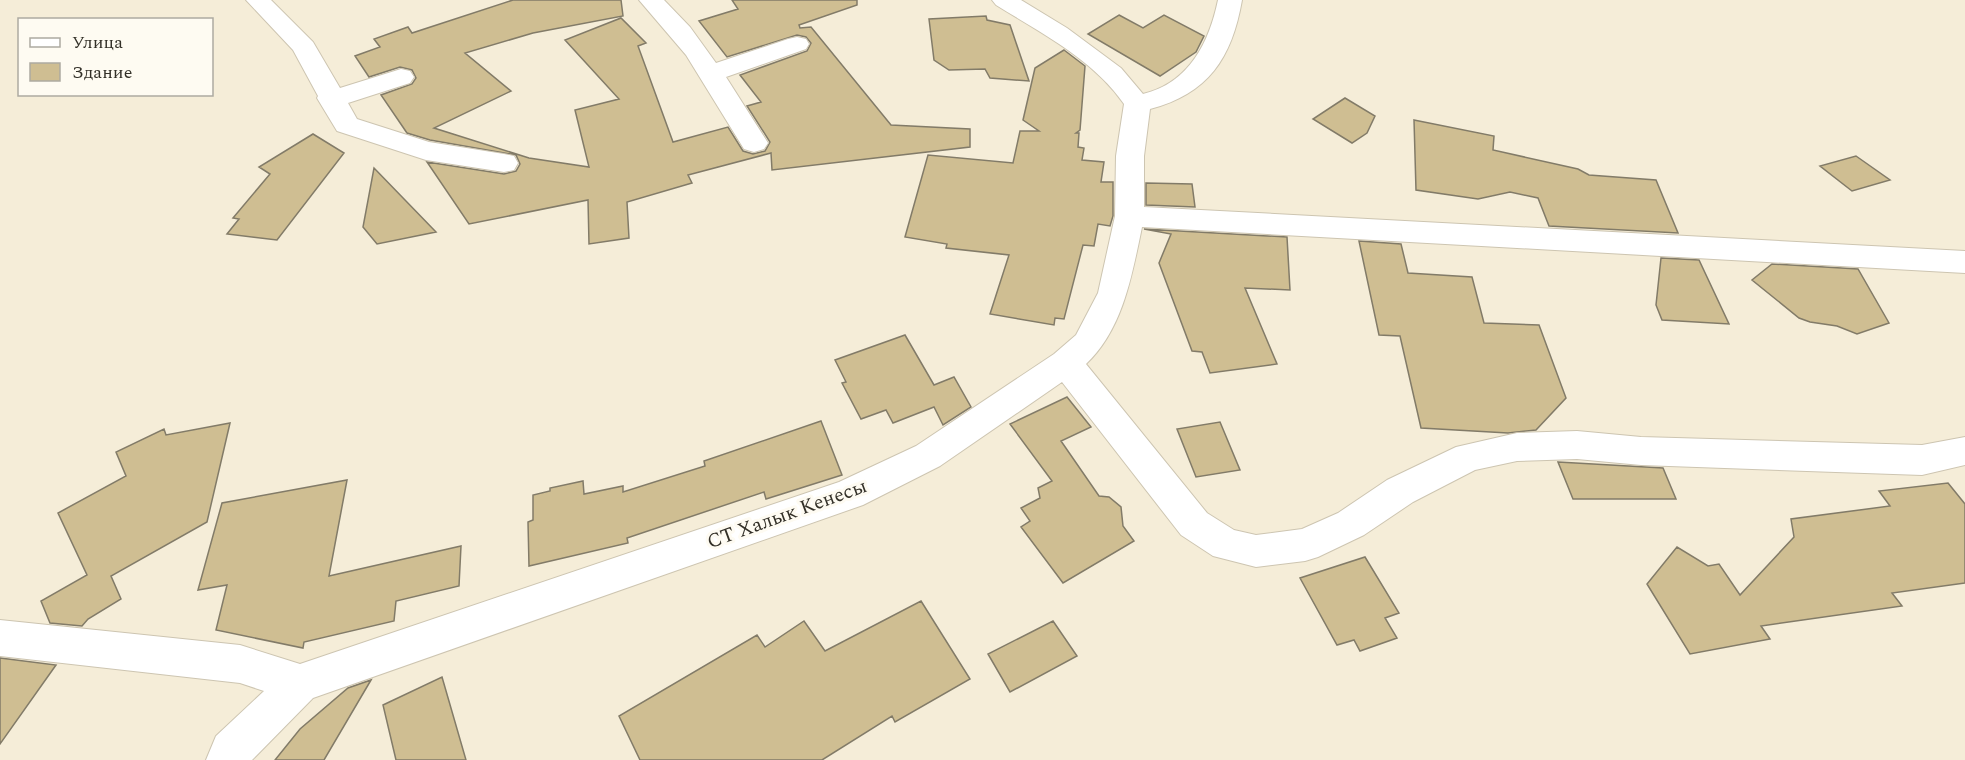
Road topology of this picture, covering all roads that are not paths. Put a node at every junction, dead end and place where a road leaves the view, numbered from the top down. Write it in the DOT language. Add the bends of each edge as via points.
graph roads {
  1 [pos="258,0"];
  2 [pos="651,0"];
  3 [pos="1004,0"];
  4 [pos="1230,0"];
  5 [pos="797,44"];
  6 [pos="711,73"];
  7 [pos="401,77"];
  8 [pos="330,98"];
  9 [pos="1137,104"];
  10 [pos="754,143"];
  11 [pos="504,163"];
  12 [pos="1130,216"];
  13 [pos="1965,262"];
  14 [pos="1066,363"];
  15 [pos="1965,451"];
  16 [pos="0,638"];
  17 [pos="300,683"];
  18 [pos="227,760"];
  1 -- 8 [label="street" via="304,47"];
  2 -- 6 [label="street" via="671,19"];
  3 -- 9 [label="street" via="1060,34 1115,76"];
  4 -- 9 [label="street" via="1219,45 1201,68 1170,95"];
  5 -- 6 [label="street"];
  6 -- 10 [label="street"];
  7 -- 8 [label="street"];
  8 -- 11 [label="street" via="347,125 426,152"];
  9 -- 12 [label="street, СТ Халык Кенесы" via="1130,156"];
  12 -- 13 [label="street"];
  12 -- 14 [label="street, СТ Халык Кенесы" via="1113,293 1088,343"];
  14 -- 15 [label="street" via="1194,524 1226,544 1256,551 1305,545 1352,524 1400,491 1468,457 1517,447 1577,445 1641,451 1922,460"];
  14 -- 17 [label="street, СТ Халык Кенесы" via="928,456 850,494"];
  16 -- 17 [label="street" via="240,664"];
  17 -- 18 [label="street, СТ Халык Кенесы" via="231,751"];
}
